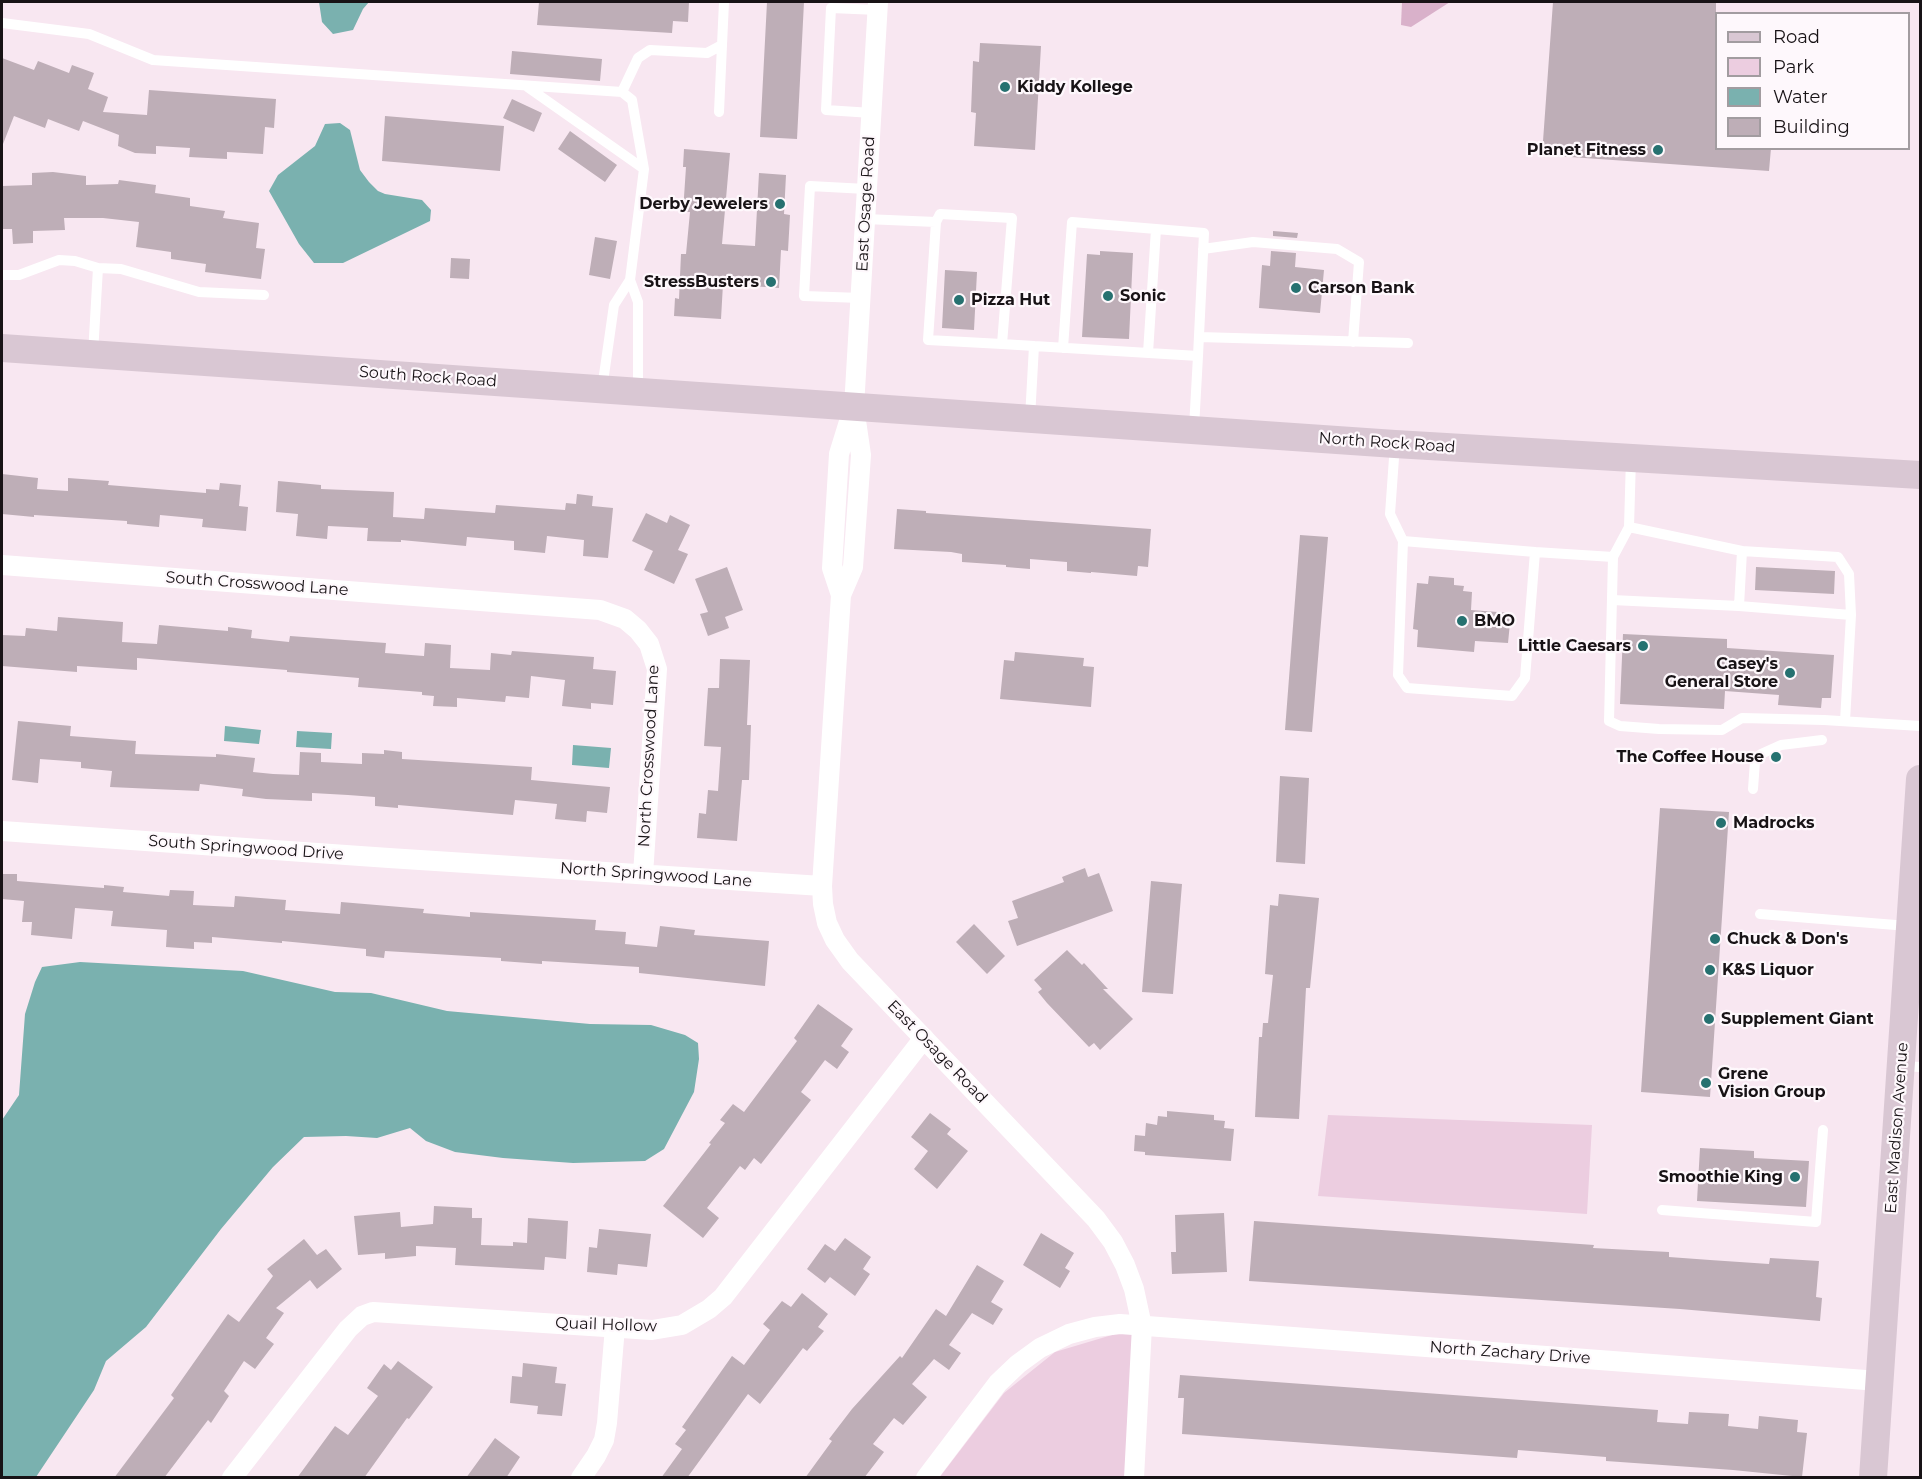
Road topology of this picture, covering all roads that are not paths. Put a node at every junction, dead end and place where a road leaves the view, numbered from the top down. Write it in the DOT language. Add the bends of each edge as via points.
graph roads {
  1 [pos="724,2"];
  2 [pos="878,6"];
  3 [pos="2,23"];
  4 [pos="722,45"];
  5 [pos="525,86"];
  6 [pos="622,92"];
  7 [pos="719,112"];
  8 [pos="872,112"];
  9 [pos="644,169"];
  10 [pos="866,189"];
  11 [pos="865,219"];
  12 [pos="936,222"];
  13 [pos="1156,229"];
  14 [pos="1203,249"];
  15 [pos="98,268"];
  16 [pos="2,275"];
  17 [pos="630,280"];
  18 [pos="264,295"];
  19 [pos="861,298"];
  20 [pos="1199,337"];
  21 [pos="1353,342"];
  22 [pos="1408,343"];
  23 [pos="1002,344"];
  24 [pos="1034,346"];
  25 [pos="2,348"];
  26 [pos="1063,348"];
  27 [pos="1148,353"];
  28 [pos="93,354"];
  29 [pos="1198,356"];
  30 [pos="602,389"];
  31 [pos="638,392"];
  32 [pos="854,406"];
  33 [pos="1030,418"];
  34 [pos="1194,430"];
  35 [pos="1395,444"];
  36 [pos="1631,458"];
  37 [pos="1920,475"];
  38 [pos="1629,527"];
  39 [pos="1403,541"];
  40 [pos="1742,551"];
  41 [pos="1535,552"];
  42 [pos="1613,557"];
  43 [pos="2,565"];
  44 [pos="1612,600"];
  45 [pos="513,604"];
  46 [pos="1739,606"];
  47 [pos="1851,615"];
  48 [pos="1845,721"];
  49 [pos="1920,726"];
  50 [pos="1822,740"];
  51 [pos="1920,779"];
  52 [pos="1753,789"];
  53 [pos="2,831"];
  54 [pos="491,865"];
  55 [pos="643,874"];
  56 [pos="822,886"];
  57 [pos="1760,914"];
  58 [pos="1916,927"];
  59 [pos="924,1038"];
  60 [pos="1911,1066"];
  61 [pos="1823,1130"];
  62 [pos="1662,1210"];
  63 [pos="1142,1326"];
  64 [pos="615,1328"];
  65 [pos="1879,1381"];
  66 [pos="232,1478"];
  67 [pos="580,1478"];
  68 [pos="926,1478"];
  69 [pos="1134,1478"];
  70 [pos="1873,1478"];
  1 -- 4 [label="lane"];
  2 -- 8 [label="street, East Osage Road"];
  2 -- 8 [label="lane" via="831,8 826,110"];
  3 -- 5 [label="lane" via="88,34 153,60"];
  4 -- 6 [label="lane" via="707,53 650,50 639,58"];
  4 -- 7 [label="lane"];
  5 -- 6 [label="lane"];
  5 -- 9 [label="lane"];
  6 -- 9 [label="lane" via="632,99"];
  8 -- 10 [label="street, East Osage Road"];
  9 -- 17 [label="lane"];
  10 -- 11 [label="street, East Osage Road"];
  10 -- 19 [label="lane" via="810,186 804,296"];
  11 -- 12 [label="lane"];
  11 -- 19 [label="street, East Osage Road"];
  12 -- 23 [label="lane" via="928,340"];
  12 -- 23 [label="lane" via="940,214 1012,218"];
  13 -- 14 [label="lane" via="1204,233"];
  13 -- 26 [label="lane" via="1072,222"];
  13 -- 27 [label="lane"];
  14 -- 20 [label="lane"];
  14 -- 21 [label="lane" via="1253,242 1337,249 1359,262"];
  15 -- 16 [label="lane" via="59,260 26,273"];
  15 -- 18 [label="lane" via="121,269 199,292"];
  15 -- 28 [label="lane"];
  17 -- 30 [label="lane" via="614,305"];
  17 -- 31 [label="lane" via="638,302"];
  19 -- 32 [label="street, East Osage Road"];
  20 -- 21 [label="lane"];
  20 -- 29 [label="lane"];
  21 -- 22 [label="lane"];
  23 -- 24 [label="lane"];
  24 -- 26 [label="lane"];
  24 -- 33 [label="lane"];
  25 -- 28 [label="main road, South Rock Road"];
  26 -- 27 [label="lane"];
  27 -- 29 [label="lane"];
  28 -- 30 [label="main road, South Rock Road"];
  29 -- 34 [label="lane"];
  30 -- 31 [label="main road, South Rock Road"];
  31 -- 32 [label="main road, South Rock Road"];
  32 -- 33 [label="main road, North Rock Road"];
  32 -- 56 [label="street, East Osage Road" via="839,454 832,567 841,595"];
  33 -- 34 [label="main road, North Rock Road"];
  34 -- 35 [label="main road, North Rock Road"];
  35 -- 36 [label="main road, North Rock Road"];
  35 -- 39 [label="lane" via="1390,514"];
  36 -- 37 [label="main road, North Rock Road"];
  36 -- 38 [label="lane"];
  38 -- 40 [label="lane"];
  38 -- 42 [label="lane"];
  39 -- 41 [label="lane"];
  39 -- 41 [label="lane" via="1398,675 1407,688 1512,696 1526,678"];
  40 -- 46 [label="lane"];
  40 -- 47 [label="lane" via="1838,557 1849,574"];
  41 -- 42 [label="lane"];
  42 -- 44 [label="lane"];
  43 -- 45 [label="street, South Crosswood Lane"];
  44 -- 46 [label="lane"];
  44 -- 48 [label="lane" via="1609,721 1620,726 1722,730 1742,718"];
  45 -- 55 [label="street, North Crosswood Lane" via="608,612 625,619 649,644 657,669"];
  46 -- 47 [label="lane"];
  47 -- 48 [label="lane"];
  48 -- 49 [label="lane"];
  50 -- 52 [label="lane" via="1781,745 1761,754 1755,761"];
  51 -- 58 [label="main road, East Madison Avenue"];
  53 -- 54 [label="street, South Springwood Drive"];
  54 -- 55 [label="street, North Springwood Lane"];
  55 -- 56 [label="street, North Springwood Lane"];
  56 -- 59 [label="street, East Osage Road" via="825,914 835,940 850,961"];
  57 -- 58 [label="lane"];
  58 -- 60 [label="main road, East Madison Avenue"];
  59 -- 63 [label="street, East Osage Road" via="1096,1219 1125,1265"];
  59 -- 64 [label="street, Quail Hollow" via="723,1297 682,1324 652,1330"];
  60 -- 65 [label="main road, East Madison Avenue"];
  61 -- 62 [label="lane" via="1816,1222"];
  63 -- 65 [label="street, North Zachary Drive"];
  63 -- 68 [label="street, North Zachary Drive" via="1095,1327 1040,1348 998,1383"];
  63 -- 69 [label="street, East Osage Road"];
  64 -- 66 [label="street, Quail Hollow" via="373,1312 362,1316"];
  64 -- 67 [label="street" via="604,1440"];
  65 -- 70 [label="main road, East Madison Avenue"];
}
